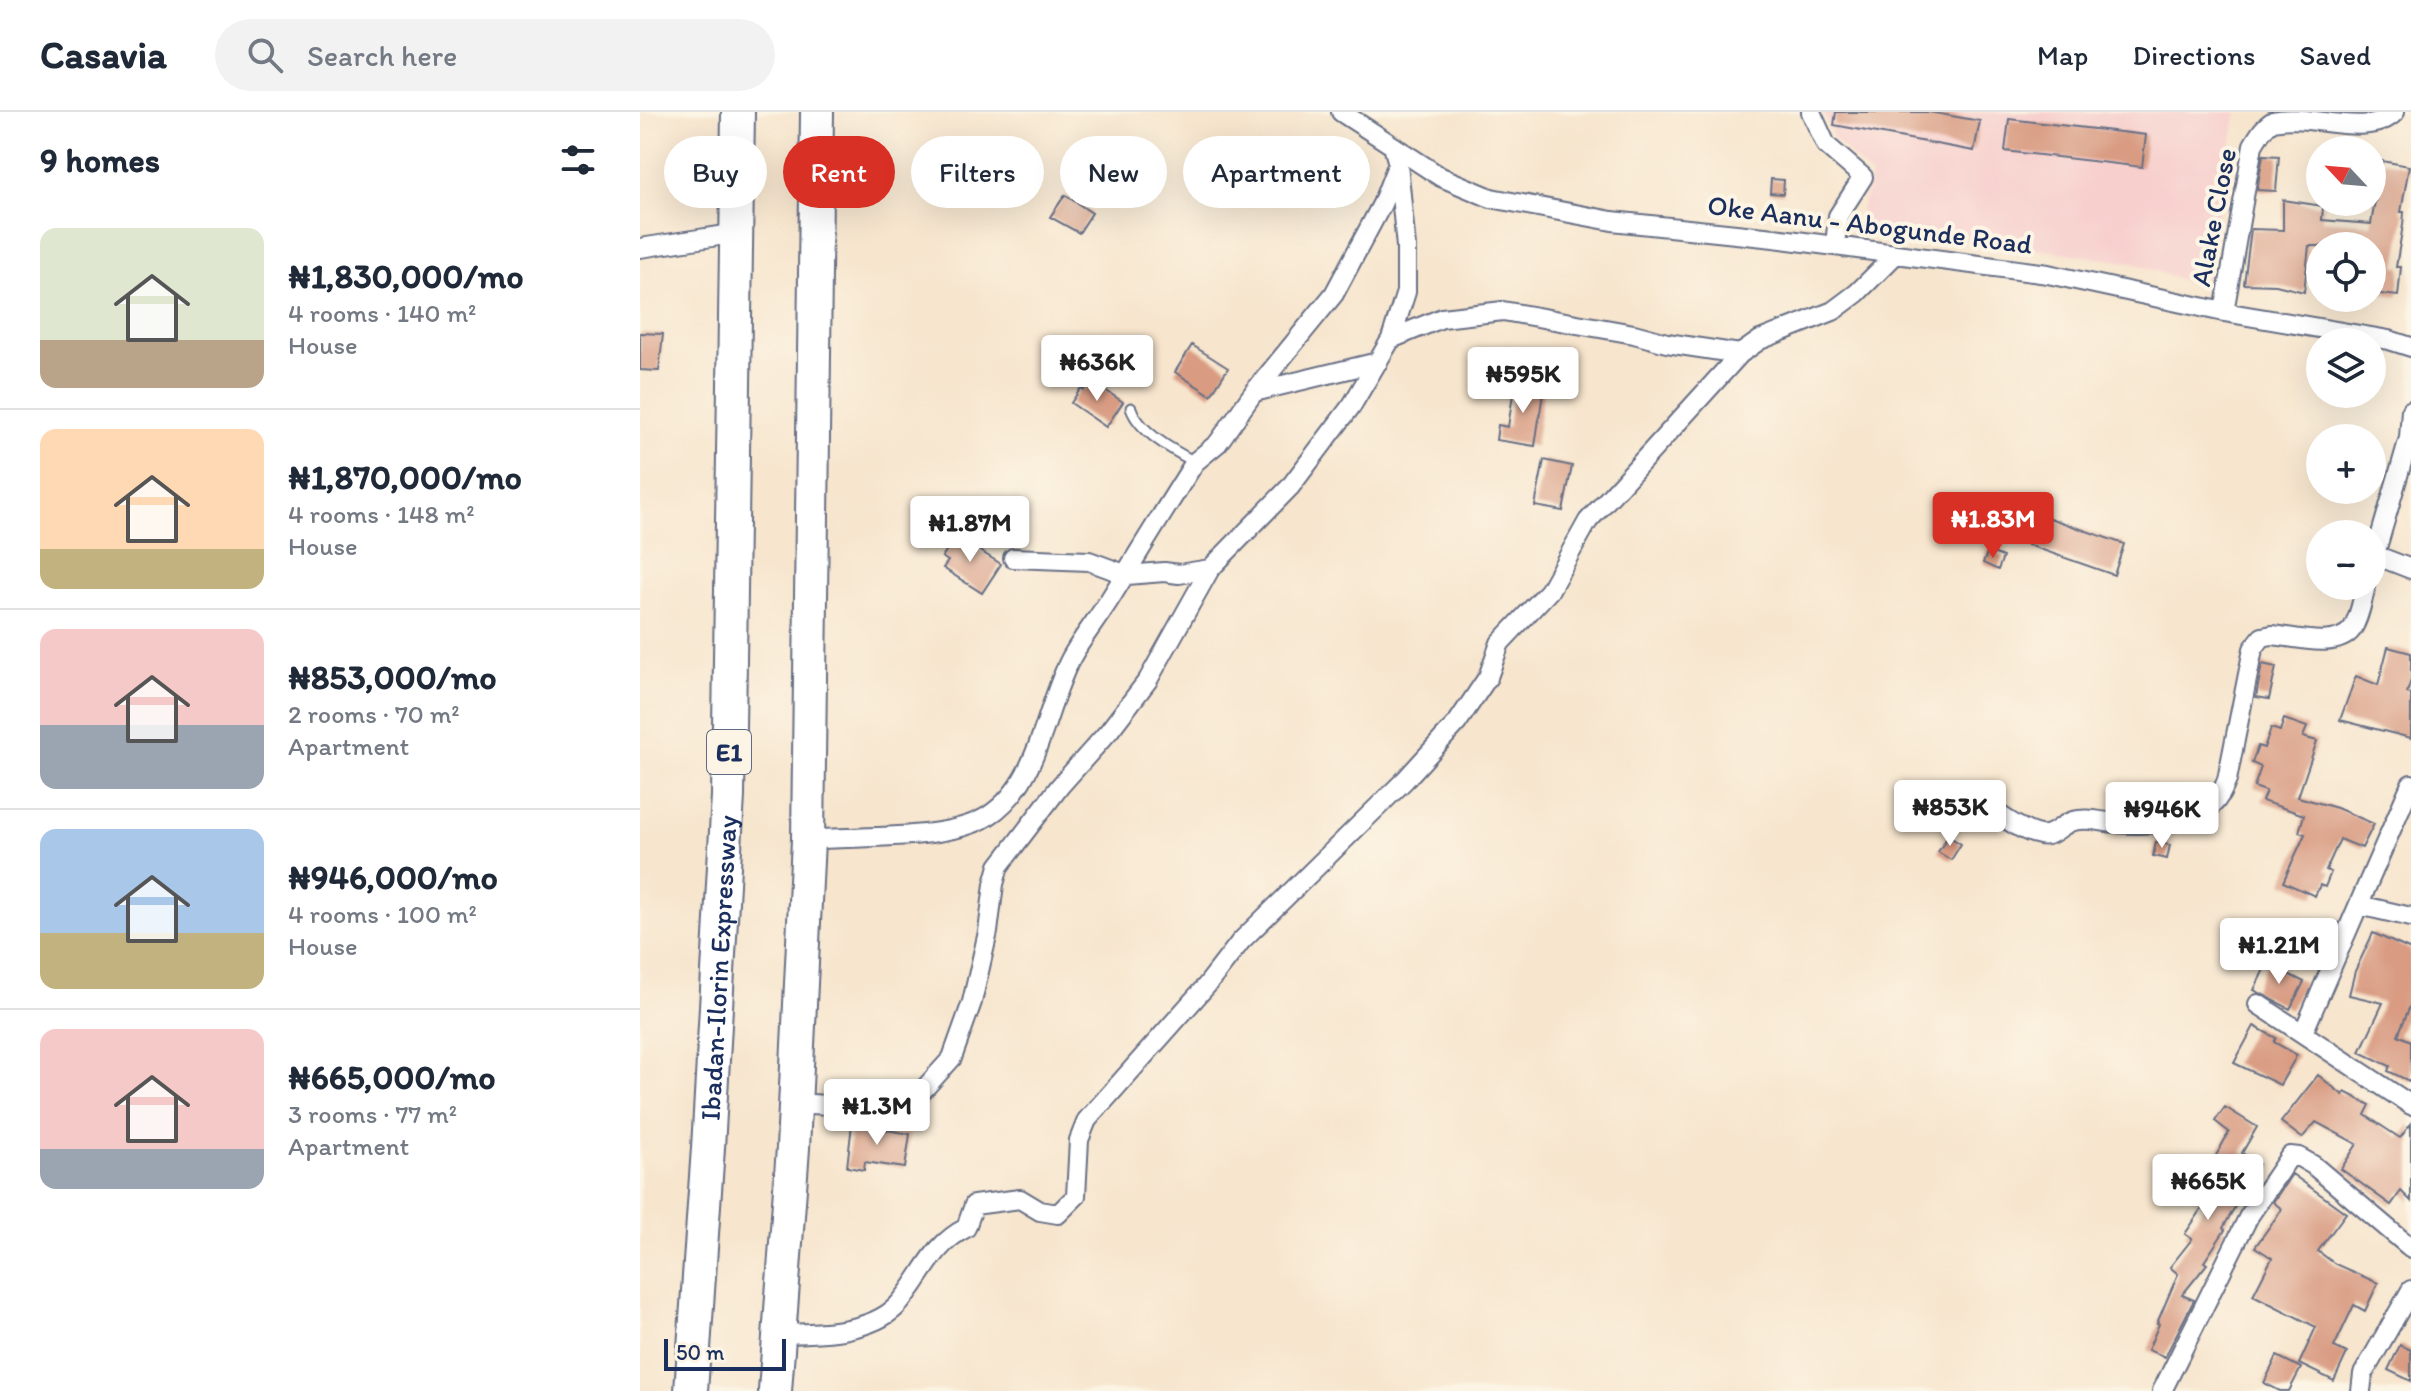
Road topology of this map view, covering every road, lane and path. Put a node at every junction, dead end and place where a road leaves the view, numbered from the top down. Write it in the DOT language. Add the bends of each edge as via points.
graph roads {
  1 [pos="738,112"];
  2 [pos="817,112"];
  3 [pos="1341,112"];
  4 [pos="1811,112"];
  5 [pos="2395,112"];
  6 [pos="1395,155"];
  7 [pos="738,233"];
  8 [pos="1835,246"];
  9 [pos="640,248"];
  10 [pos="1896,254"];
  11 [pos="2224,312"];
  12 [pos="1391,339"];
  13 [pos="2411,347"];
  14 [pos="1740,354"];
  15 [pos="1378,362"];
  16 [pos="1254,392"];
  17 [pos="1131,408"];
  18 [pos="2411,410"];
  19 [pos="1195,462"];
  20 [pos="2385,520"];
  21 [pos="1013,558"];
  22 [pos="2386,563"];
  23 [pos="1210,569"];
  24 [pos="2411,569"];
  25 [pos="1124,574"];
  26 [pos="2362,600"];
  27 [pos="2411,784"];
  28 [pos="1975,798"];
  29 [pos="808,840"];
  30 [pos="2359,905"];
  31 [pos="2411,917"];
  32 [pos="2258,1004"];
  33 [pos="2303,1033"];
  34 [pos="795,1103"];
  35 [pos="2411,1105"];
  36 [pos="2411,1248"];
  37 [pos="2411,1290"];
  38 [pos="779,1334"];
  39 [pos="691,1391"];
  40 [pos="775,1391"];
  41 [pos="2162,1391"];
  42 [pos="2361,1391"];
  1 -- 7 [label="highway, Ibadan-Ilorin Expressway / E1"];
  2 -- 29 [label="highway"];
  3 -- 6 [label="street, Oke Aanu - Abogunde Road"];
  4 -- 8 [label="street" via="1826,145 1863,177 1838,216"];
  5 -- 11 [label="street, Alake Close" via="2374,124 2291,118 2273,121 2262,131 2253,145"];
  6 -- 8 [label="street, Oke Aanu - Abogunde Road" via="1491,198 1612,221"];
  6 -- 12 [label="street" via="1406,292"];
  6 -- 16 [label="street" via="1382,204 1334,294"];
  7 -- 9 [label="street"];
  7 -- 39 [label="highway, Ibadan-Ilorin Expressway / E1" via="728,796"];
  8 -- 10 [label="street, Oke Aanu - Abogunde Road"];
  10 -- 11 [label="street, Oke Aanu - Abogunde Road" via="2048,274"];
  10 -- 14 [label="street" via="1833,311 1760,340"];
  11 -- 13 [label="street, Oke Aanu - Abogunde Road"];
  12 -- 14 [label="street" via="1442,318 1503,311"];
  12 -- 15 [label="street"];
  14 -- 38 [label="street" via="1588,521 1549,591 1500,643 1488,677 1457,723 1241,941 1087,1120 1079,1140 1076,1196 1058,1214 1020,1199 974,1205 966,1228 950,1237 896,1307 854,1329"];
  15 -- 16 [label="street"];
  15 -- 23 [label="street" via="1290,487"];
  16 -- 19 [label="street" via="1218,443"];
  17 -- 19 [label="lane" via="1152,434"];
  18 -- 20 [label="street" via="2409,438"];
  19 -- 25 [label="street"];
  21 -- 25 [label="street" via="1089,561"];
  22 -- 24 [label="street"];
  23 -- 25 [label="street"];
  23 -- 34 [label="street" via="1148,680 999,866 972,1002 952,1058 915,1099 892,1109"];
  25 -- 29 [label="street" via="1055,690 1037,748 1012,798 985,818 951,828 896,837"];
  26 -- 28 [label="street" via="2350,632 2334,641 2272,635 2262,637 2253,649 2227,780 2208,809 2153,824 2071,821 2042,836"];
  27 -- 30 [label="street"];
  29 -- 34 [label="highway"];
  30 -- 31 [label="street"];
  30 -- 33 [label="street"];
  32 -- 33 [label="street"];
  33 -- 35 [label="street"];
  34 -- 38 [label="highway"];
  36 -- 41 [label="street" via="2313,1165 2290,1156 2249,1216"];
  37 -- 42 [label="street" via="2363,1374"];
  38 -- 40 [label="highway"];
}
